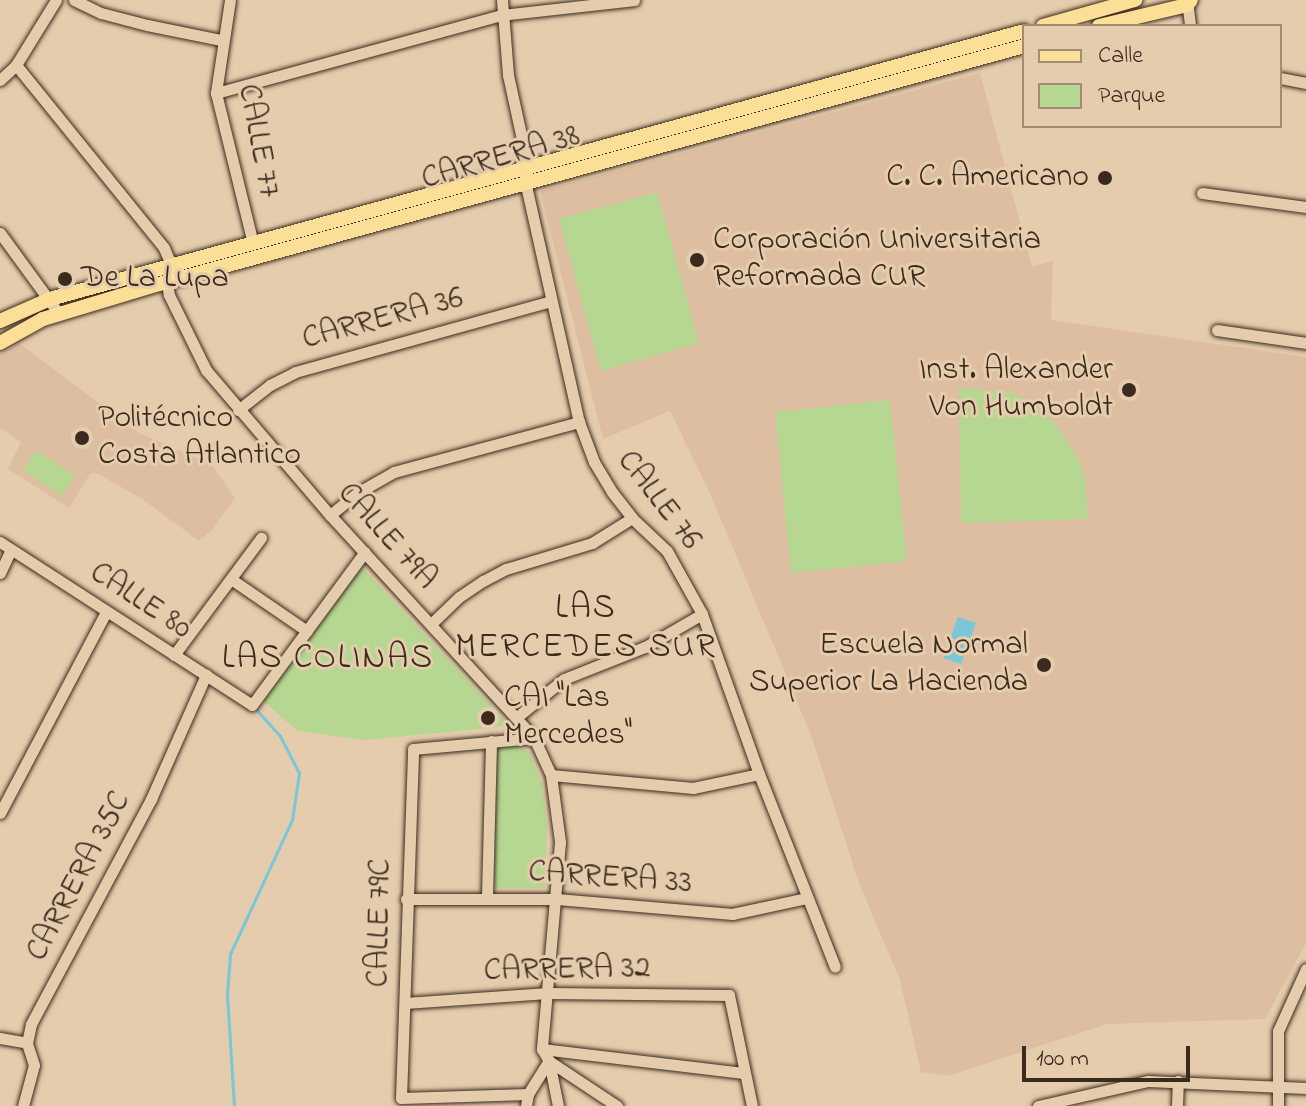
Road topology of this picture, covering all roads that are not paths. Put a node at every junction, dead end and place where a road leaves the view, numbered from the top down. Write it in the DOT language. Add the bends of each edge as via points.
graph roads {
  1 [pos="56,0"];
  2 [pos="74,0"];
  3 [pos="230,0"];
  4 [pos="502,0"];
  5 [pos="634,0"];
  6 [pos="1135,0"];
  7 [pos="622,2"];
  8 [pos="1189,2"];
  9 [pos="501,15"];
  10 [pos="1050,24"];
  11 [pos="1106,24"];
  12 [pos="1190,24"];
  13 [pos="1022,32"];
  14 [pos="221,40"];
  15 [pos="1022,47"];
  16 [pos="16,65"];
  17 [pos="1282,78"];
  18 [pos="0,80"];
  19 [pos="1306,83"];
  20 [pos="216,93"];
  21 [pos="527,174"];
  22 [pos="1202,193"];
  23 [pos="1306,207"];
  24 [pos="0,233"];
  25 [pos="253,244"];
  26 [pos="170,267"];
  27 [pos="167,283"];
  28 [pos="50,299"];
  29 [pos="551,301"];
  30 [pos="59,314"];
  31 [pos="0,321"];
  32 [pos="1217,330"];
  33 [pos="0,343"];
  34 [pos="1306,343"];
  35 [pos="238,410"];
  36 [pos="579,422"];
  37 [pos="330,515"];
  38 [pos="632,518"];
  39 [pos="261,538"];
  40 [pos="0,542"];
  41 [pos="11,549"];
  42 [pos="365,552"];
  43 [pos="0,573"];
  44 [pos="231,579"];
  45 [pos="106,612"];
  46 [pos="702,614"];
  47 [pos="431,624"];
  48 [pos="307,631"];
  49 [pos="174,655"];
  50 [pos="206,675"];
  51 [pos="517,717"];
  52 [pos="534,738"];
  53 [pos="491,741"];
  54 [pos="759,774"];
  55 [pos="551,775"];
  56 [pos="0,785"];
  57 [pos="12,790"];
  58 [pos="0,813"];
  59 [pos="487,896"];
  60 [pos="807,898"];
  61 [pos="406,899"];
  62 [pos="557,899"];
  63 [pos="835,967"];
  64 [pos="1306,969"];
  65 [pos="548,993"];
  66 [pos="405,1003"];
  67 [pos="0,1038"];
  68 [pos="27,1043"];
  69 [pos="542,1049"];
  70 [pos="549,1061"];
  71 [pos="744,1073"];
  72 [pos="1178,1081"];
  73 [pos="1279,1086"];
  74 [pos="1306,1088"];
  75 [pos="527,1100"];
  76 [pos="479,1102"];
  77 [pos="1059,1103"];
  78 [pos="23,1106"];
  79 [pos="558,1106"];
  80 [pos="617,1106"];
  81 [pos="752,1106"];
  82 [pos="1038,1106"];
  83 [pos="1177,1106"];
  84 [pos="1278,1106"];
  1 -- 16 [label="street"];
  2 -- 14 [label="street" via="131,21"];
  3 -- 14 [label="street, CALLE 77"];
  4 -- 9 [label="street, CALLE 76"];
  5 -- 7 [label="street"];
  6 -- 10 [label="main road"];
  7 -- 9 [label="street"];
  8 -- 11 [label="main road"];
  8 -- 12 [label="street"];
  9 -- 20 [label="street"];
  9 -- 21 [label="street, CALLE 76"];
  13 -- 21 [label="main road, CARRERA 38"];
  14 -- 20 [label="street, CALLE 77"];
  15 -- 21 [label="main road, CARRERA 38"];
  16 -- 18 [label="street"];
  16 -- 26 [label="street" via="164,248"];
  17 -- 19 [label="street"];
  20 -- 25 [label="street, CALLE 77"];
  21 -- 25 [label="main road, CARRERA 38"];
  21 -- 27 [label="main road, CARRERA 38"];
  21 -- 29 [label="street, CALLE 76"];
  22 -- 23 [label="street"];
  24 -- 28 [label="street"];
  25 -- 26 [label="main road, CARRERA 38"];
  26 -- 27 [label="street"];
  26 -- 28 [label="main road, CARRERA 38"];
  27 -- 30 [label="main road, CARRERA 38"];
  27 -- 35 [label="street, CALLE 79A" via="206,370"];
  28 -- 30 [label="street"];
  28 -- 31 [label="main road, CARRERA 38"];
  29 -- 35 [label="street, CARRERA 36" via="295,372"];
  29 -- 36 [label="street, CALLE 76"];
  30 -- 33 [label="main road, CARRERA 38"];
  32 -- 34 [label="street"];
  35 -- 37 [label="street, CALLE 79A"];
  36 -- 37 [label="street" via="394,472"];
  36 -- 38 [label="street, CALLE 76" via="594,462"];
  37 -- 42 [label="street, CALLE 79A"];
  38 -- 46 [label="street, CALLE 76" via="667,551"];
  38 -- 47 [label="street" via="592,543 483,581"];
  39 -- 44 [label="street"];
  40 -- 41 [label="street, CALLE 80"];
  41 -- 43 [label="street"];
  41 -- 45 [label="street, CALLE 80"];
  42 -- 47 [label="street, CALLE 79A"];
  42 -- 48 [label="street"];
  44 -- 48 [label="street"];
  44 -- 49 [label="street"];
  45 -- 49 [label="street, CALLE 80"];
  45 -- 57 [label="street"];
  46 -- 51 [label="street" via="645,647 564,679"];
  46 -- 54 [label="street, CALLE 76"];
  47 -- 51 [label="street, CALLE 79A"];
  48 -- 50 [label="street, CALLE 80" via="252,705"];
  49 -- 50 [label="street, CALLE 80"];
  50 -- 68 [label="street, CARRERA 35C" via="151,799 31,1024"];
  51 -- 52 [label="street, CALLE 79A"];
  52 -- 53 [label="street"];
  52 -- 55 [label="street, CALLE 79A"];
  53 -- 59 [label="street"];
  53 -- 61 [label="street, CALLE 79C" via="413,749"];
  54 -- 55 [label="street" via="693,788"];
  54 -- 60 [label="street, CALLE 76"];
  55 -- 62 [label="street, CALLE 79A" via="560,842"];
  56 -- 57 [label="street"];
  57 -- 58 [label="street"];
  59 -- 61 [label="street, CARRERA 33"];
  59 -- 62 [label="street, CARRERA 33"];
  60 -- 62 [label="street, CARRERA 33" via="732,914"];
  60 -- 63 [label="street, CALLE 76"];
  61 -- 66 [label="street, CALLE 79C"];
  62 -- 65 [label="street, CALLE 79A"];
  64 -- 73 [label="street" via="1278,1031"];
  65 -- 66 [label="street, CARRERA 32"];
  65 -- 69 [label="street, CALLE 79A"];
  65 -- 71 [label="street, CARRERA 32" via="729,995"];
  66 -- 76 [label="street, CALLE 79C" via="401,1098"];
  67 -- 68 [label="street"];
  68 -- 78 [label="street, CARRERA 35C" via="34,1065"];
  69 -- 70 [label="street"];
  69 -- 71 [label="street"];
  70 -- 75 [label="street"];
  70 -- 79 [label="street"];
  70 -- 80 [label="street"];
  71 -- 81 [label="street"];
  72 -- 73 [label="street"];
  72 -- 77 [label="street" via="1148,1081"];
  72 -- 83 [label="street"];
  73 -- 74 [label="street"];
  73 -- 84 [label="street"];
  75 -- 76 [label="street"];
  77 -- 82 [label="street"];
}
